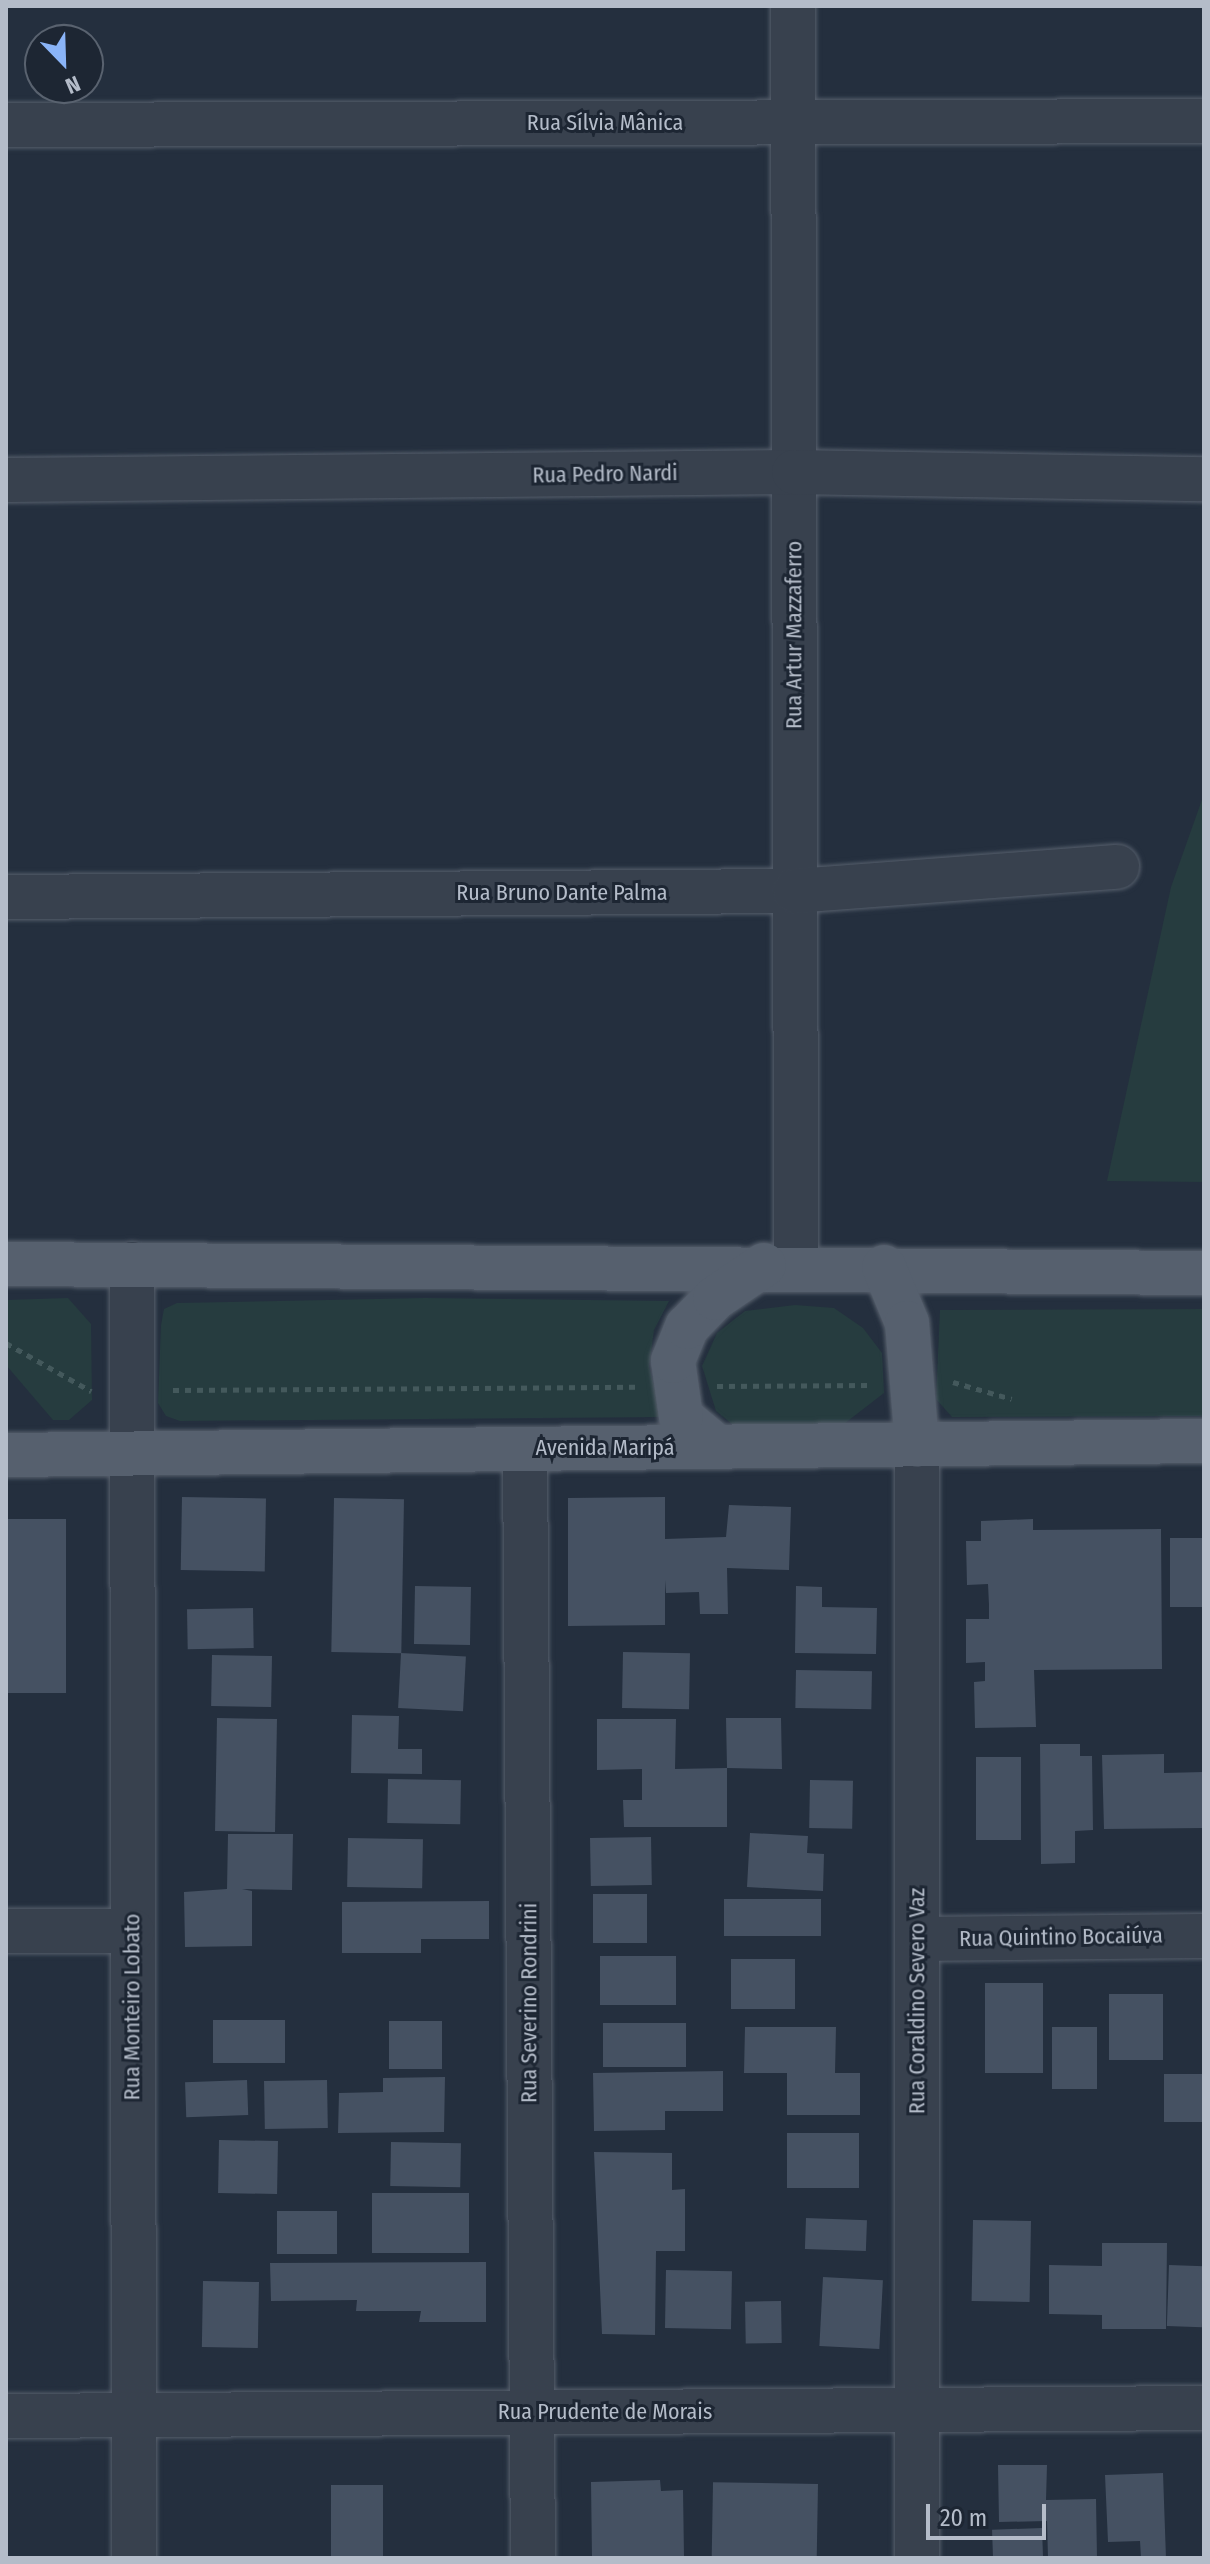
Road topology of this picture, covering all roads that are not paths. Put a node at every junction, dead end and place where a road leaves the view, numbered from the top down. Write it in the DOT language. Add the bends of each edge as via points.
graph roads {
  1 [pos="793,6"];
  2 [pos="1204,121"];
  3 [pos="793,122"];
  4 [pos="6,125"];
  5 [pos="794,472"];
  6 [pos="1204,479"];
  7 [pos="6,480"];
  8 [pos="1117,867"];
  9 [pos="795,891"];
  10 [pos="6,897"];
  11 [pos="6,1264"];
  12 [pos="132,1264"];
  13 [pos="780,1265"];
  14 [pos="884,1267"];
  15 [pos="1204,1273"];
  16 [pos="1204,1441"];
  17 [pos="917,1445"];
  18 [pos="717,1447"];
  19 [pos="525,1449"];
  20 [pos="6,1455"];
  21 [pos="130,1456"];
  22 [pos="6,1931"];
  23 [pos="132,1931"];
  24 [pos="1204,1936"];
  25 [pos="917,1939"];
  26 [pos="1204,2408"];
  27 [pos="917,2410"];
  28 [pos="532,2412"];
  29 [pos="134,2415"];
  30 [pos="6,2416"];
  31 [pos="134,2558"];
  32 [pos="533,2558"];
  33 [pos="917,2558"];
  1 -- 3 [label="street, Rua Artur Mazzaferro"];
  2 -- 3 [label="street, Rua Sílvia Mânica"];
  3 -- 4 [label="street, Rua Sílvia Mânica"];
  3 -- 5 [label="street, Rua Artur Mazzaferro"];
  5 -- 6 [label="street, Rua Pedro Nardi"];
  5 -- 7 [label="street, Rua Pedro Nardi"];
  5 -- 9 [label="street, Rua Artur Mazzaferro"];
  8 -- 9 [label="street, Rua Bruno Dante Palma"];
  9 -- 10 [label="street, Rua Bruno Dante Palma"];
  9 -- 13 [label="street, Rua Artur Mazzaferro"];
  11 -- 12 [label="main road"];
  12 -- 13 [label="main road"];
  12 -- 21 [label="street, Rua Monteiro Lobato"];
  13 -- 14 [label="main road"];
  13 -- 18 [label="main road" via="687,1327 673,1361 681,1417"];
  14 -- 15 [label="main road"];
  14 -- 17 [label="main road" via="907,1323 917,1383"];
  16 -- 17 [label="main road, Avenida Maripá"];
  17 -- 18 [label="main road, Avenida Maripá"];
  17 -- 25 [label="street, Rua Coraldino Severo Vaz"];
  18 -- 19 [label="main road, Avenida Maripá"];
  19 -- 21 [label="main road, Avenida Maripá"];
  19 -- 28 [label="street, Rua Severino Rondrini"];
  20 -- 21 [label="main road, Avenida Maripá"];
  21 -- 23 [label="street, Rua Monteiro Lobato"];
  22 -- 23 [label="street"];
  23 -- 29 [label="street, Rua Monteiro Lobato"];
  24 -- 25 [label="street, Rua Quintino Bocaiúva"];
  25 -- 27 [label="street, Rua Coraldino Severo Vaz"];
  26 -- 27 [label="street, Rua Prudente de Morais"];
  27 -- 28 [label="street, Rua Prudente de Morais"];
  27 -- 33 [label="street, Rua Coraldino Severo Vaz"];
  28 -- 29 [label="street, Rua Prudente de Morais"];
  28 -- 32 [label="street, Rua Severino Rondrini"];
  29 -- 30 [label="street, Rua Prudente de Morais"];
  29 -- 31 [label="street, Rua Monteiro Lobato"];
}
